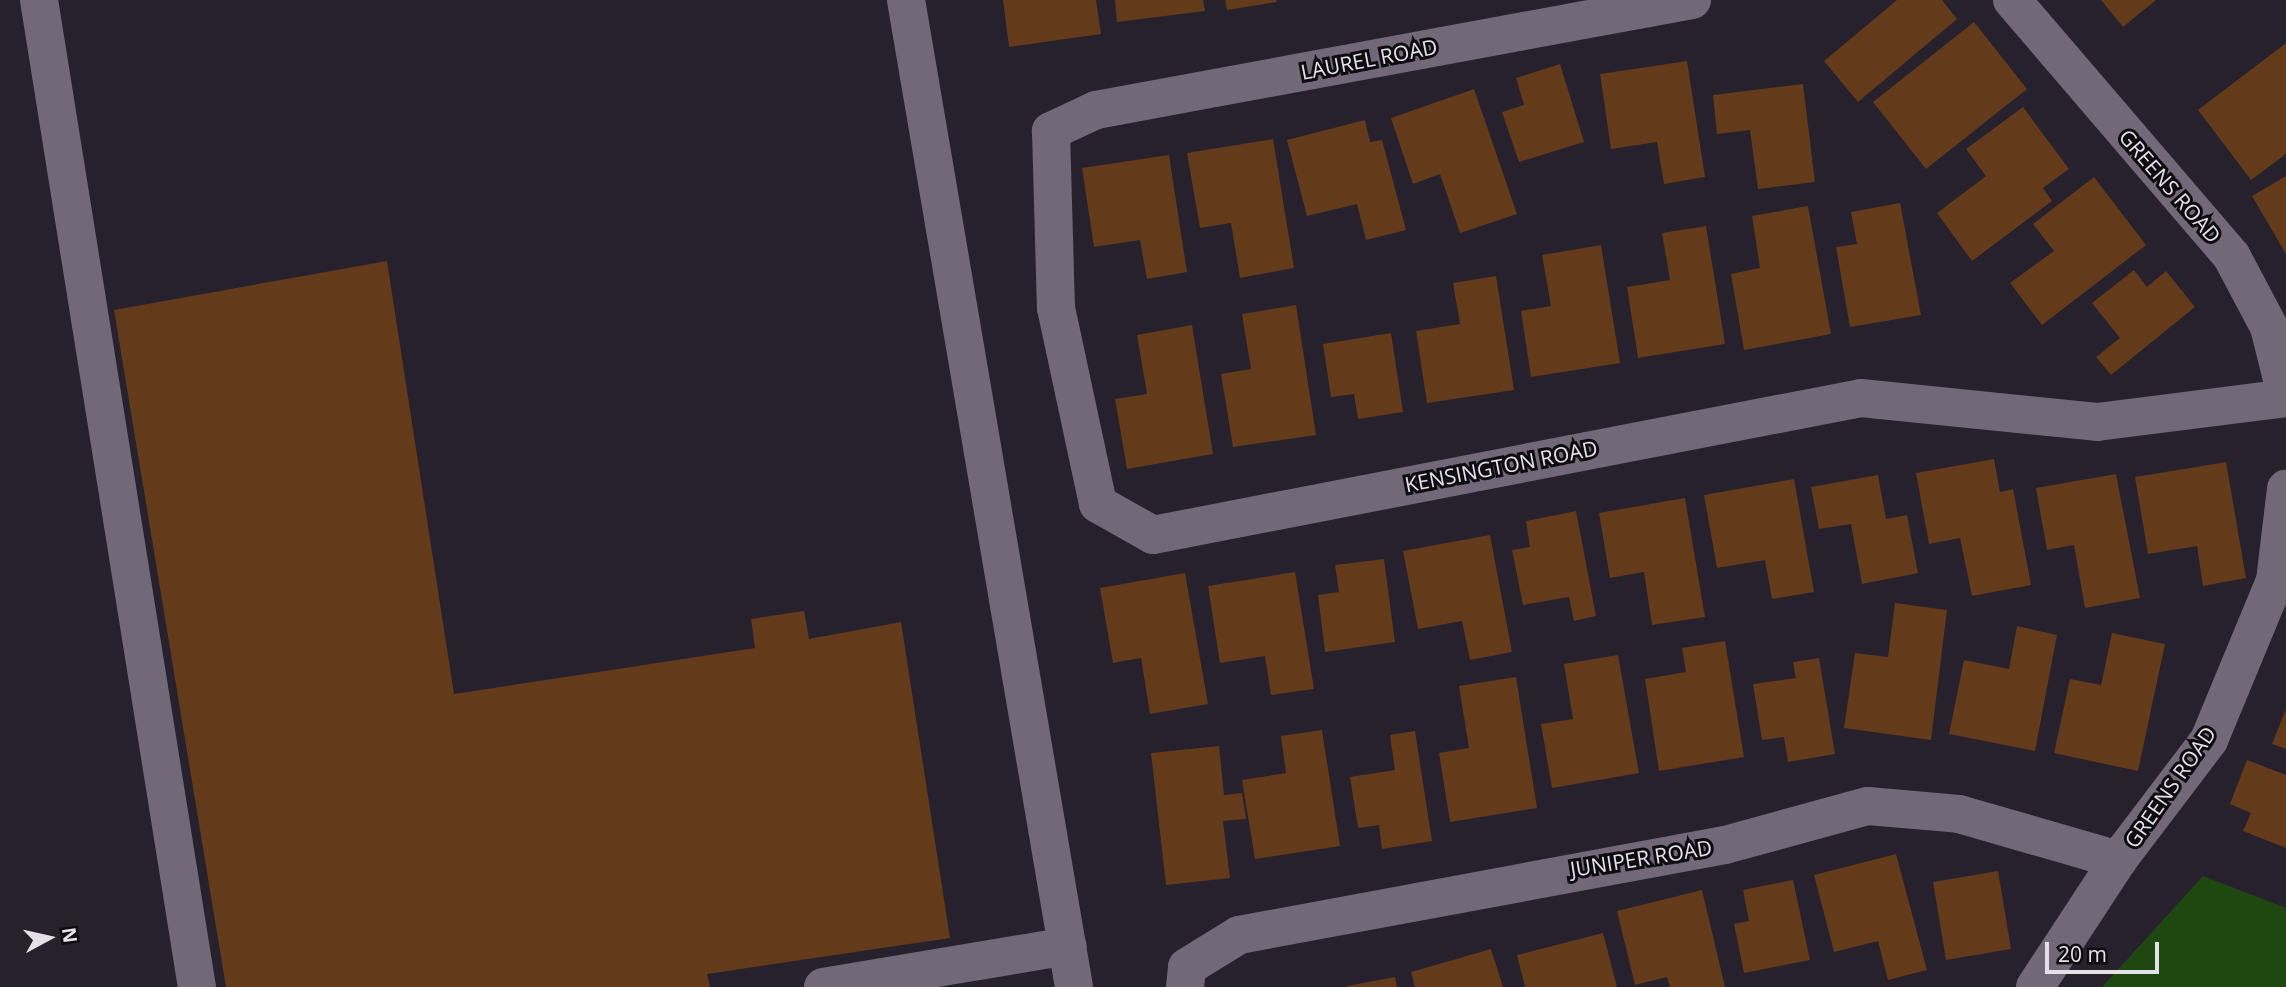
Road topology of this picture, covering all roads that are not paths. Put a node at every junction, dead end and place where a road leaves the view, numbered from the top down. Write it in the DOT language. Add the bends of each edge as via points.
graph roads {
  1 [pos="39,0"];
  2 [pos="906,0"];
  3 [pos="1692,0"];
  4 [pos="2012,0"];
  5 [pos="1051,131"];
  6 [pos="2286,397"];
  7 [pos="2286,489"];
  8 [pos="2118,860"];
  9 [pos="1068,946"];
  10 [pos="916,979"];
  11 [pos="197,987"];
  12 [pos="823,987"];
  13 [pos="1074,987"];
  14 [pos="1185,987"];
  15 [pos="2035,987"];
  1 -- 11 [label="street"];
  2 -- 9 [label="street"];
  3 -- 5 [label="street, LAUREL ROAD" via="1096,110"];
  4 -- 6 [label="street, GREENS ROAD" via="2232,257 2269,327"];
  5 -- 6 [label="street, KENSINGTON ROAD" via="1056,308 1098,504 1153,535 1861,398 2097,422"];
  7 -- 8 [label="street, GREENS ROAD" via="2276,581 2209,740"];
  8 -- 14 [label="street, JUNIPER ROAD" via="1959,814 1868,806 1725,845 1239,935 1186,967"];
  8 -- 15 [label="street, GREENS ROAD"];
  9 -- 10 [label="street"];
  9 -- 13 [label="street"];
  10 -- 12 [label="street"];
}
